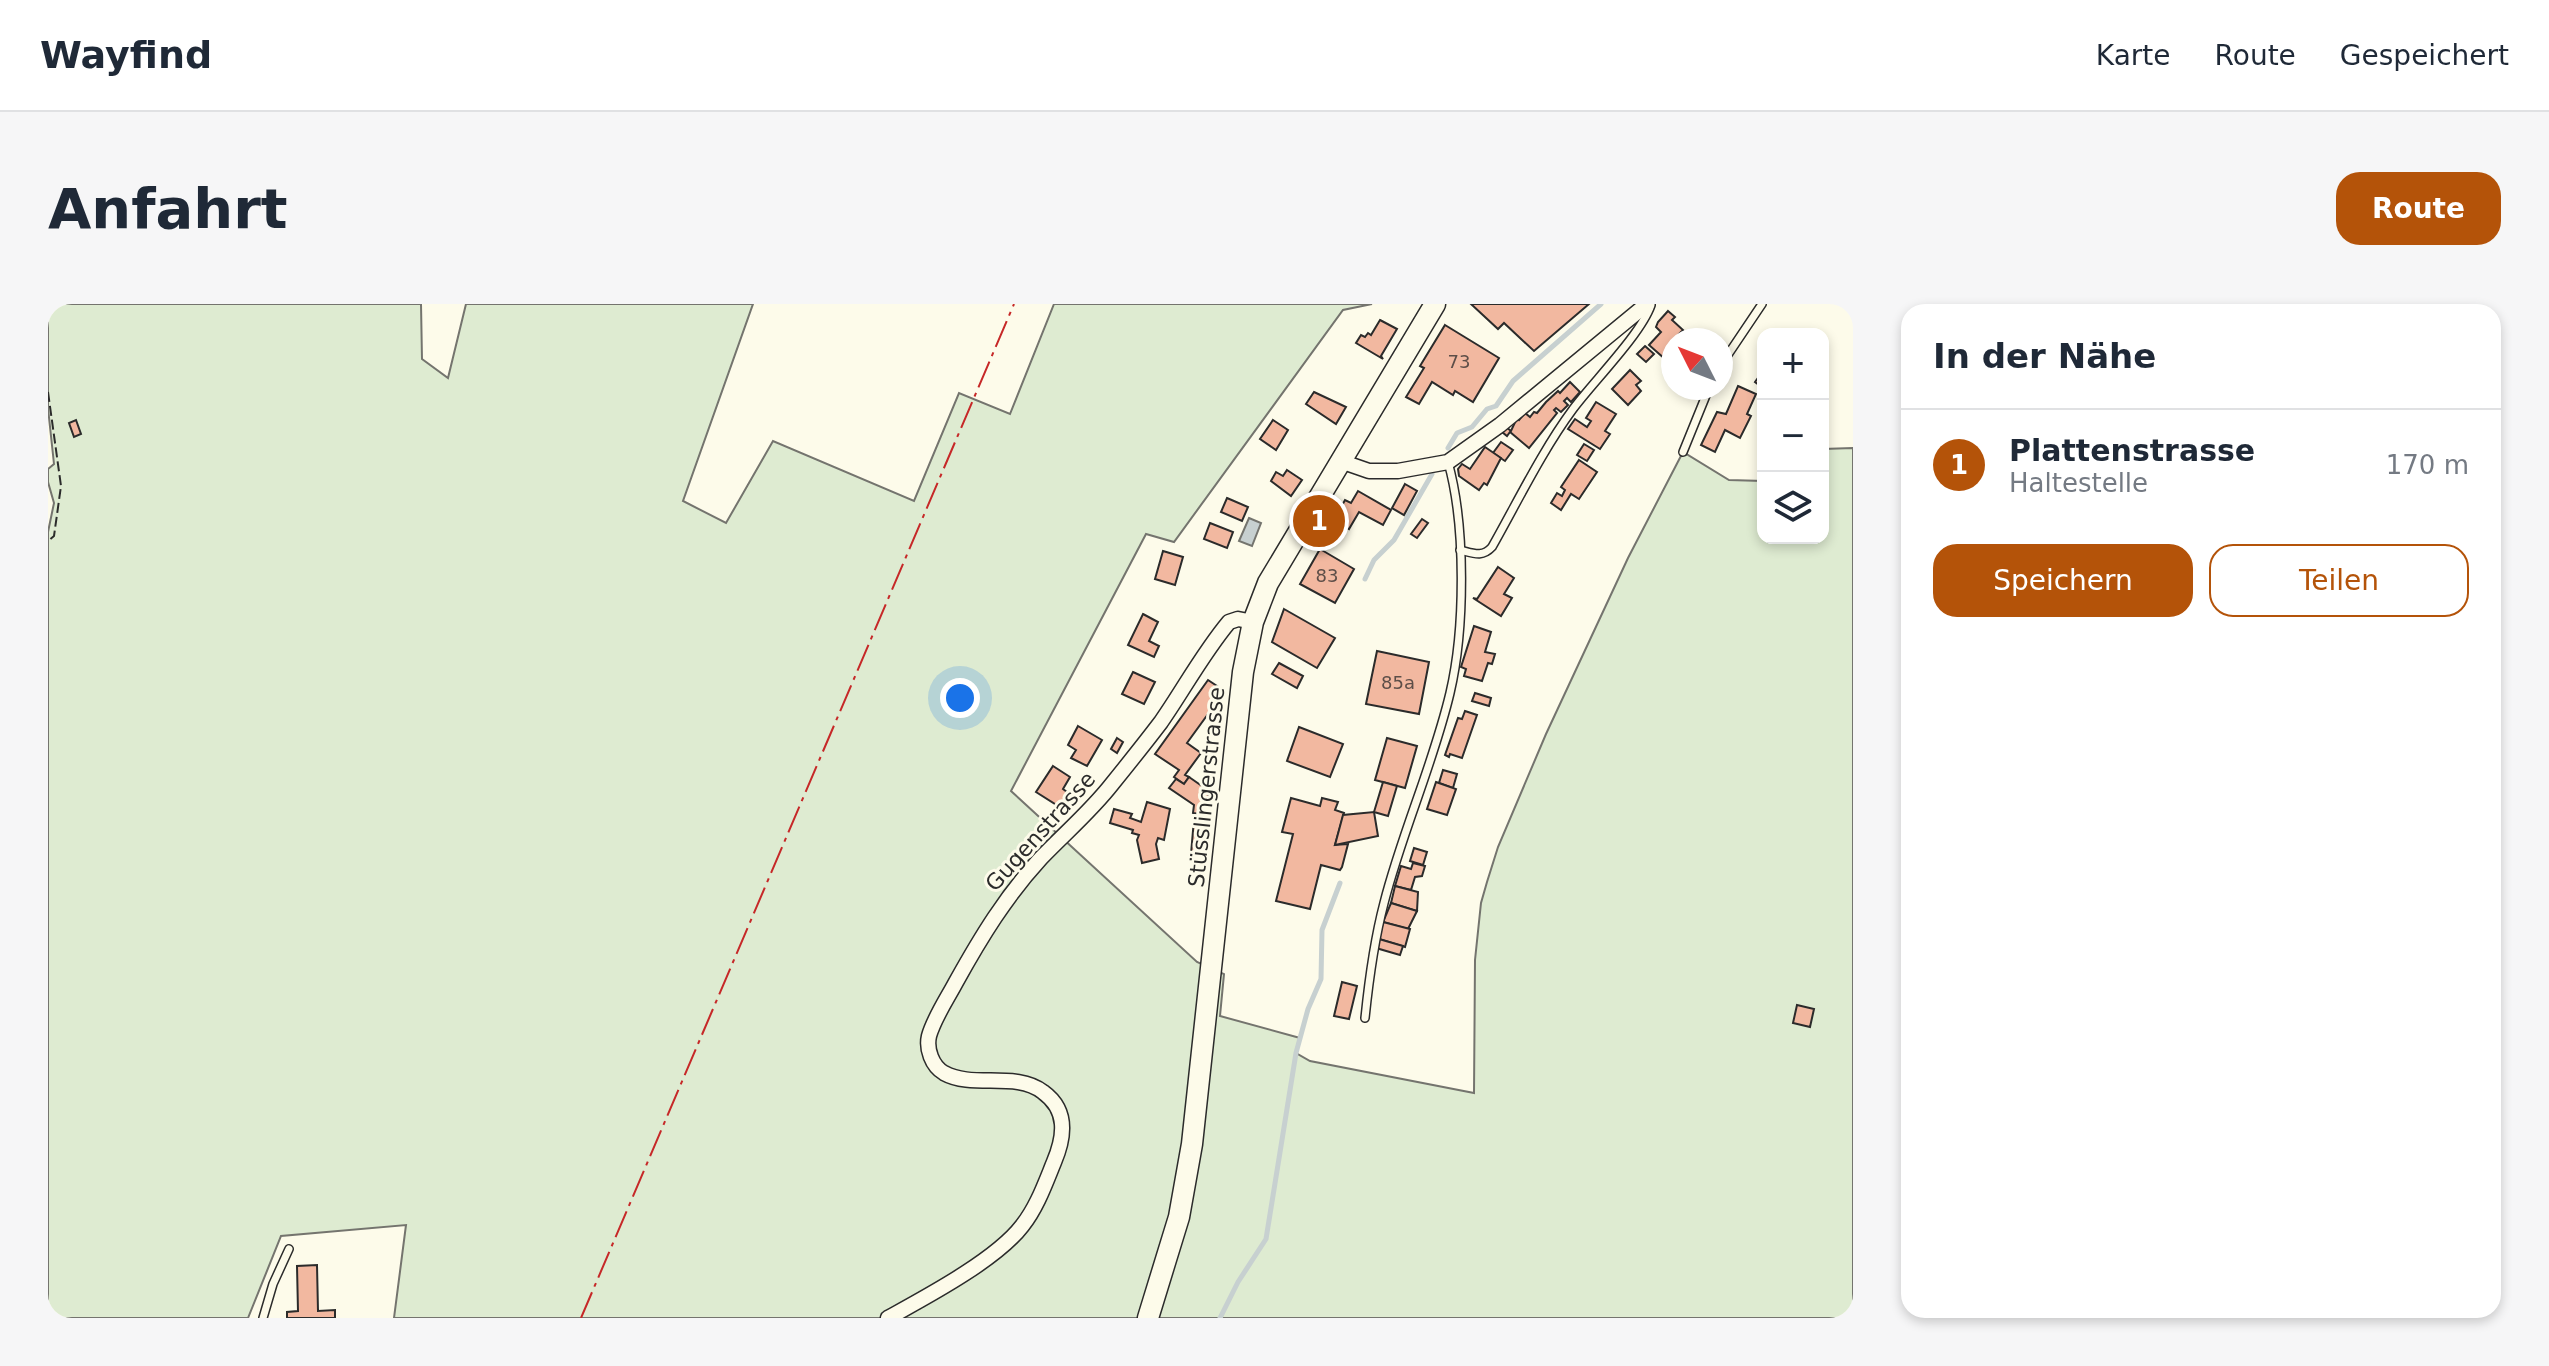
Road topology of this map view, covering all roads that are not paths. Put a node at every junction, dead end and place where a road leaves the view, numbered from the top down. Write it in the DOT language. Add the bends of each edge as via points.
graph roads {
  1 [pos="1435,304"];
  2 [pos="1649,304"];
  3 [pos="1762,304"];
  4 [pos="1733,347"];
  5 [pos="1704,400"];
  6 [pos="1683,452"];
  7 [pos="1343,462"];
  8 [pos="1448,462"];
  9 [pos="1460,550"];
  10 [pos="1253,622"];
  11 [pos="1365,1018"];
  12 [pos="289,1249"];
  13 [pos="263,1318"];
  14 [pos="888,1318"];
  15 [pos="1148,1318"];
  1 -- 7 [label="street, Stüsslingerstrasse"];
  2 -- 8 [label="street"];
  2 -- 9 [label="lane" via="1628,341 1572,411 1492,547 1478,555"];
  3 -- 4 [label="lane"];
  5 -- 6 [label="lane"];
  7 -- 8 [label="street" via="1369,471"];
  7 -- 10 [label="street, Stüsslingerstrasse" via="1268,583"];
  8 -- 9 [label="lane"];
  9 -- 11 [label="lane" via="1452,682 1384,903"];
  10 -- 14 [label="street, Gugenstrasse" via="1229,622 1091,811 1004,901 938,1015 928,1038 929,1055 940,1071 955,1078 1041,1089 1056,1103 1064,1121 1061,1146 1020,1229 997,1250"];
  10 -- 15 [label="street, Stüsslingerstrasse" via="1243,672 1192,1144 1179,1217"];
  12 -- 13 [label="lane"];
}
